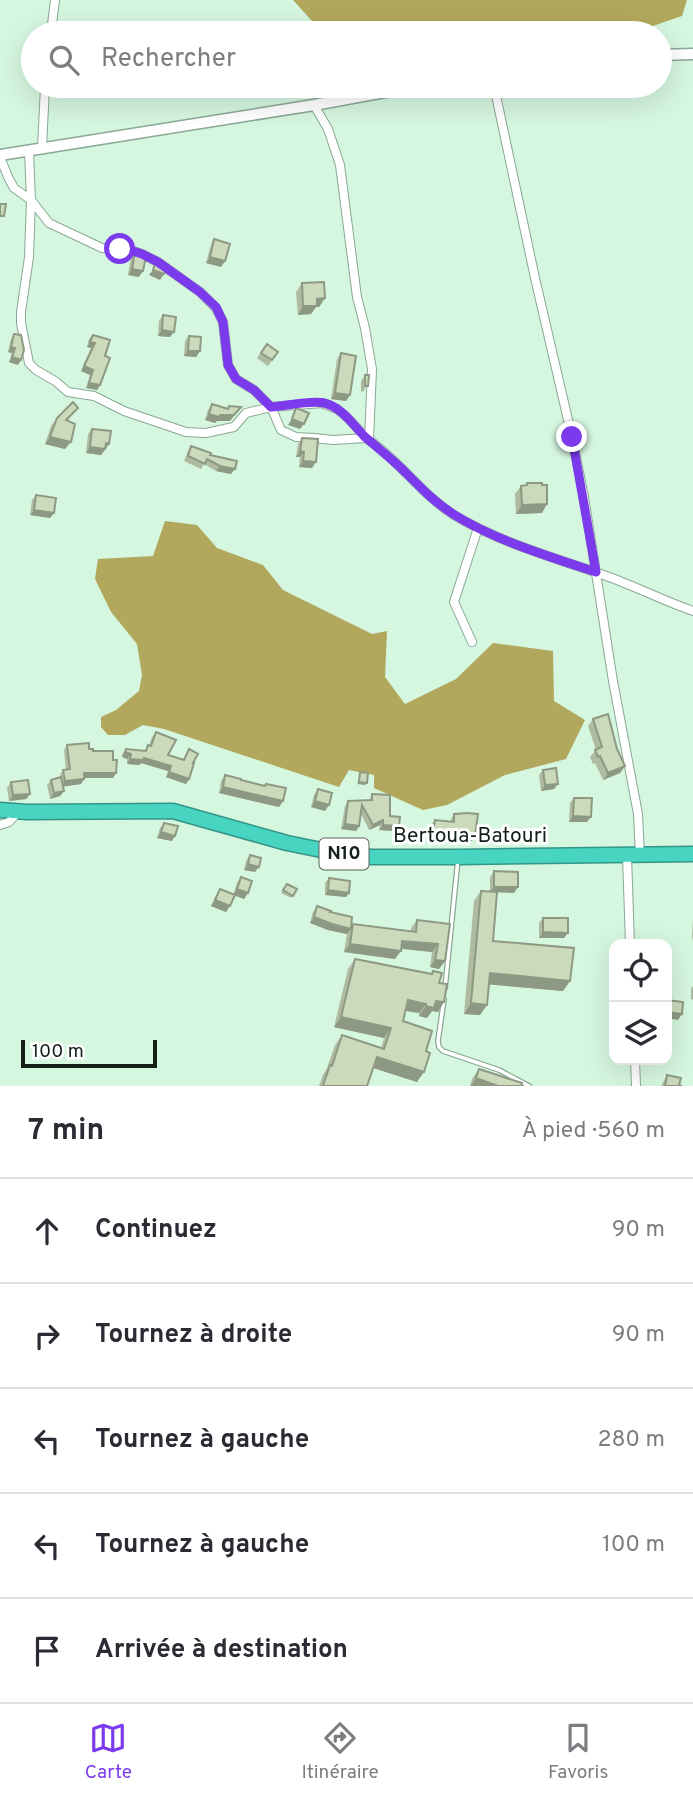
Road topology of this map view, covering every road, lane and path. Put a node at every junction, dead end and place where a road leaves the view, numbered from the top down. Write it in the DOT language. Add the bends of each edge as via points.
graph roads {
  1 [pos="55,0"];
  2 [pos="52,21"];
  3 [pos="693,54"];
  4 [pos="672,55"];
  5 [pos="44,98"];
  6 [pos="352,98"];
  7 [pos="497,98"];
  8 [pos="314,105"];
  9 [pos="42,148"];
  10 [pos="29,150"];
  11 [pos="0,156"];
  12 [pos="31,200"];
  13 [pos="271,407"];
  14 [pos="368,439"];
  15 [pos="478,528"];
  16 [pos="596,572"];
  17 [pos="693,611"];
  18 [pos="472,642"];
  19 [pos="0,810"];
  20 [pos="19,811"];
  21 [pos="0,825"];
  22 [pos="693,854"];
  23 [pos="633,856"];
  24 [pos="458,857"];
  25 [pos="630,939"];
  26 [pos="635,1065"];
  27 [pos="529,1086"];
  28 [pos="636,1086"];
  1 -- 2 [label="street"];
  3 -- 4 [label="street"];
  5 -- 9 [label="street"];
  6 -- 8 [label="street"];
  7 -- 16 [label="street" via="572,437"];
  8 -- 9 [label="street"];
  8 -- 14 [label="street" via="340,166 357,297 372,369"];
  9 -- 10 [label="street"];
  10 -- 11 [label="street"];
  10 -- 12 [label="street"];
  11 -- 12 [label="street" via="14,188"];
  12 -- 13 [label="street" via="60,230 102,248 142,254 200,292 216,307 223,322 228,365 236,379"];
  12 -- 13 [label="street" via="20,323 29,363 36,370 68,392 94,396 124,411 196,433 234,427 246,413"];
  13 -- 14 [label="street" via="328,404"];
  13 -- 14 [label="street" via="285,433 333,440"];
  14 -- 15 [label="street" via="435,502"];
  15 -- 16 [label="street"];
  15 -- 18 [label="street" via="454,602"];
  16 -- 17 [label="street"];
  16 -- 23 [label="street" via="638,814"];
  19 -- 20 [label="highway, Bertoua-Batouri / N10"];
  20 -- 21 [label="street"];
  20 -- 24 [label="highway, Bertoua-Batouri / N10" via="173,811 336,853"];
  22 -- 23 [label="highway, Bertoua-Batouri / N10"];
  23 -- 24 [label="highway, Bertoua-Batouri / N10"];
  23 -- 25 [label="street"];
  24 -- 27 [label="lane" via="439,1047"];
  26 -- 28 [label="street"];
}
